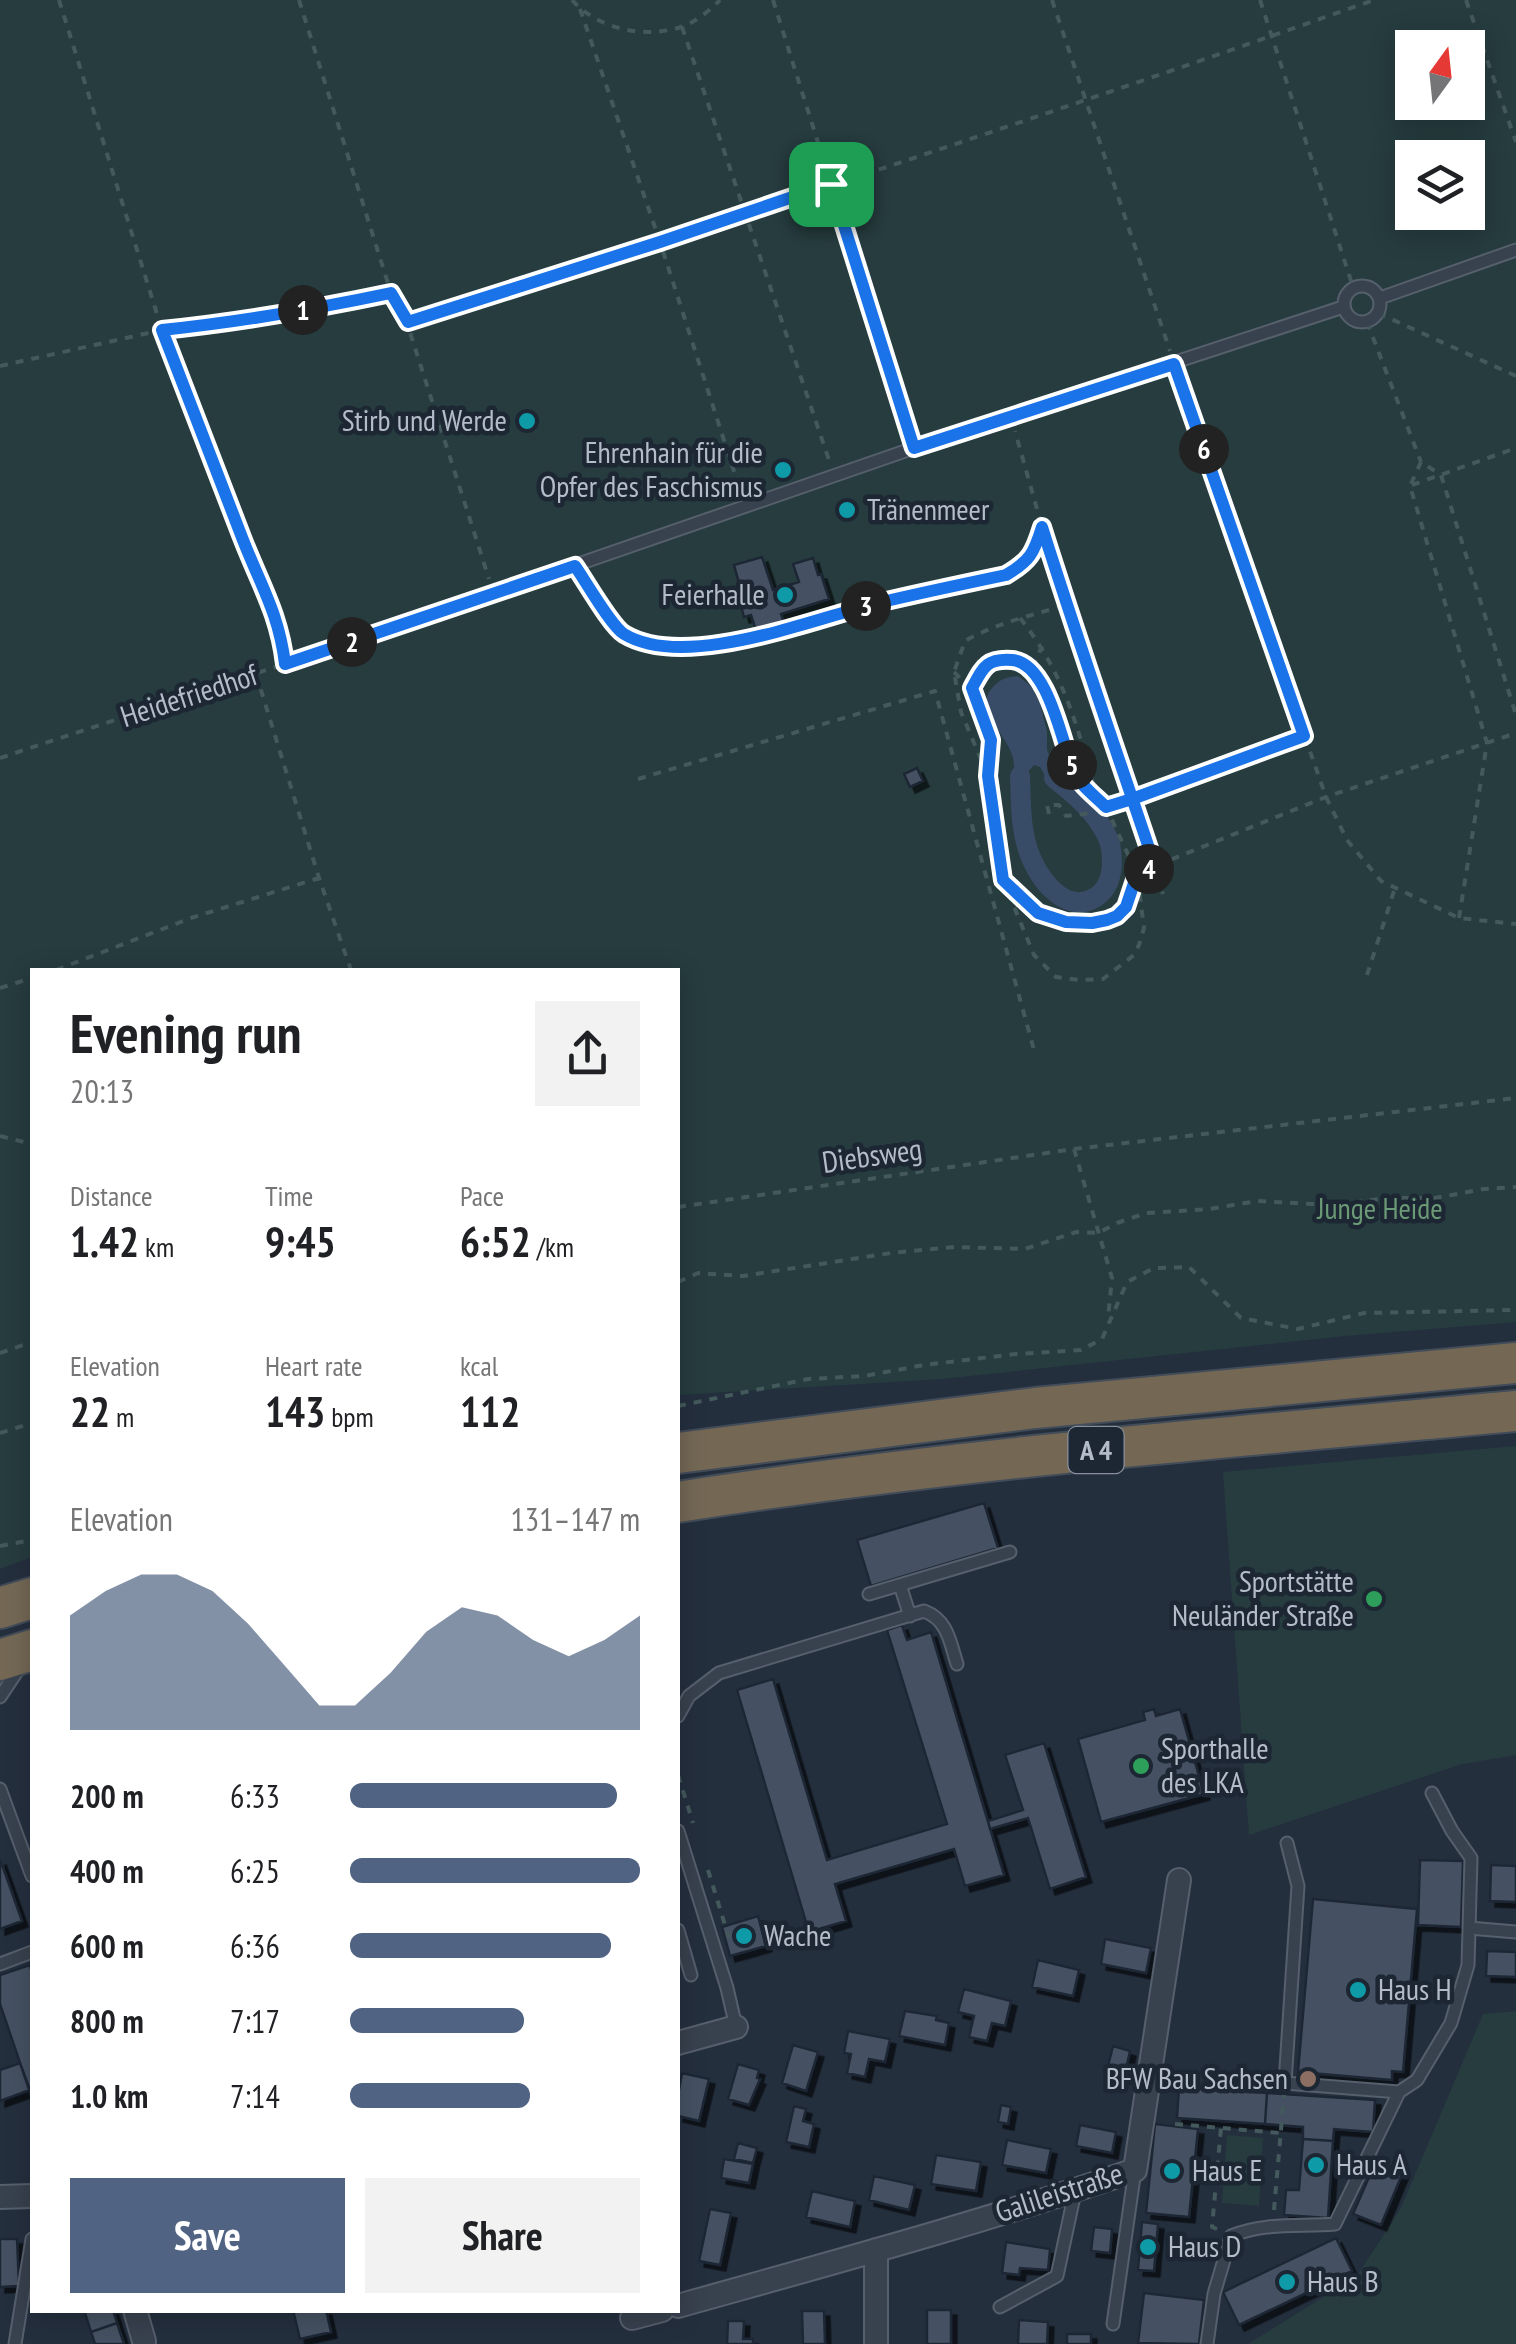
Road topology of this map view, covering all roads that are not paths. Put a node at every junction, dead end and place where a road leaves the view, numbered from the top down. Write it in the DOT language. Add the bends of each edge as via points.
graph roads {
  1 [pos="1516,250"];
  2 [pos="1380,298"];
  3 [pos="1344,307"];
  4 [pos="356,641"];
  5 [pos="1516,1363"];
  6 [pos="1516,1411"];
  7 [pos="680,1453"];
  8 [pos="680,1502"];
  9 [pos="1010,1552"];
  10 [pos="900,1584"];
  11 [pos="869,1594"];
  12 [pos="30,1599"];
  13 [pos="0,1608"];
  14 [pos="910,1616"];
  15 [pos="30,1651"];
  16 [pos="30,1653"];
  17 [pos="0,1660"];
  18 [pos="957,1664"];
  19 [pos="0,1697"];
  20 [pos="680,1709"];
  21 [pos="0,1789"];
  22 [pos="1432,1793"];
  23 [pos="680,1837"];
  24 [pos="1287,1843"];
  25 [pos="30,1865"];
  26 [pos="1180,1880"];
  27 [pos="1469,1928"];
  28 [pos="1516,1932"];
  29 [pos="680,1937"];
  30 [pos="30,1953"];
  31 [pos="0,1964"];
  32 [pos="691,1975"];
  33 [pos="736,2027"];
  34 [pos="680,2042"];
  35 [pos="1399,2092"];
  36 [pos="1135,2170"];
  37 [pos="1076,2190"];
  38 [pos="30,2196"];
  39 [pos="0,2197"];
  40 [pos="30,2250"];
  41 [pos="876,2250"];
  42 [pos="680,2305"];
  43 [pos="1000,2307"];
  44 [pos="136,2313"];
  45 [pos="651,2313"];
  46 [pos="632,2318"];
  47 [pos="1113,2324"];
  48 [pos="144,2341"];
  49 [pos="15,2344"];
  50 [pos="876,2344"];
  51 [pos="1208,2344"];
  1 -- 2 [label="lane"];
  2 -- 3 [label="lane" via="1374,290 1354,287"];
  2 -- 3 [label="lane" via="1378,313 1367,322 1349,317"];
  3 -- 4 [label="lane"];
  5 -- 7 [label="highway, A 4" via="1035,1408"];
  6 -- 8 [label="highway, A 4" via="1023,1456"];
  9 -- 10 [label="lane"];
  10 -- 11 [label="lane"];
  10 -- 14 [label="lane"];
  12 -- 13 [label="highway"];
  14 -- 18 [label="lane" via="924,1612 944,1624"];
  14 -- 20 [label="lane" via="719,1672 685,1691"];
  15 -- 17 [label="highway"];
  16 -- 19 [label="lane"];
  21 -- 25 [label="lane"];
  22 -- 27 [label="lane" via="1471,1858"];
  23 -- 33 [label="lane"];
  24 -- 35 [label="lane" via="1298,1886 1285,2083"];
  26 -- 36 [label="street, Galileistraße"];
  27 -- 28 [label="lane"];
  27 -- 35 [label="lane" via="1468,1965 1451,2023 1417,2080"];
  29 -- 32 [label="lane"];
  30 -- 31 [label="lane"];
  33 -- 34 [label="street"];
  35 -- 51 [label="lane" via="1336,2224 1273,2225 1231,2236"];
  36 -- 37 [label="street, Galileistraße"];
  36 -- 47 [label="lane"];
  37 -- 41 [label="street, Galileistraße"];
  37 -- 43 [label="lane" via="1057,2276"];
  38 -- 39 [label="street"];
  40 -- 49 [label="lane"];
  41 -- 42 [label="street, Galileistraße"];
  41 -- 50 [label="street"];
  44 -- 48 [label="street"];
  45 -- 46 [label="street"];
}
